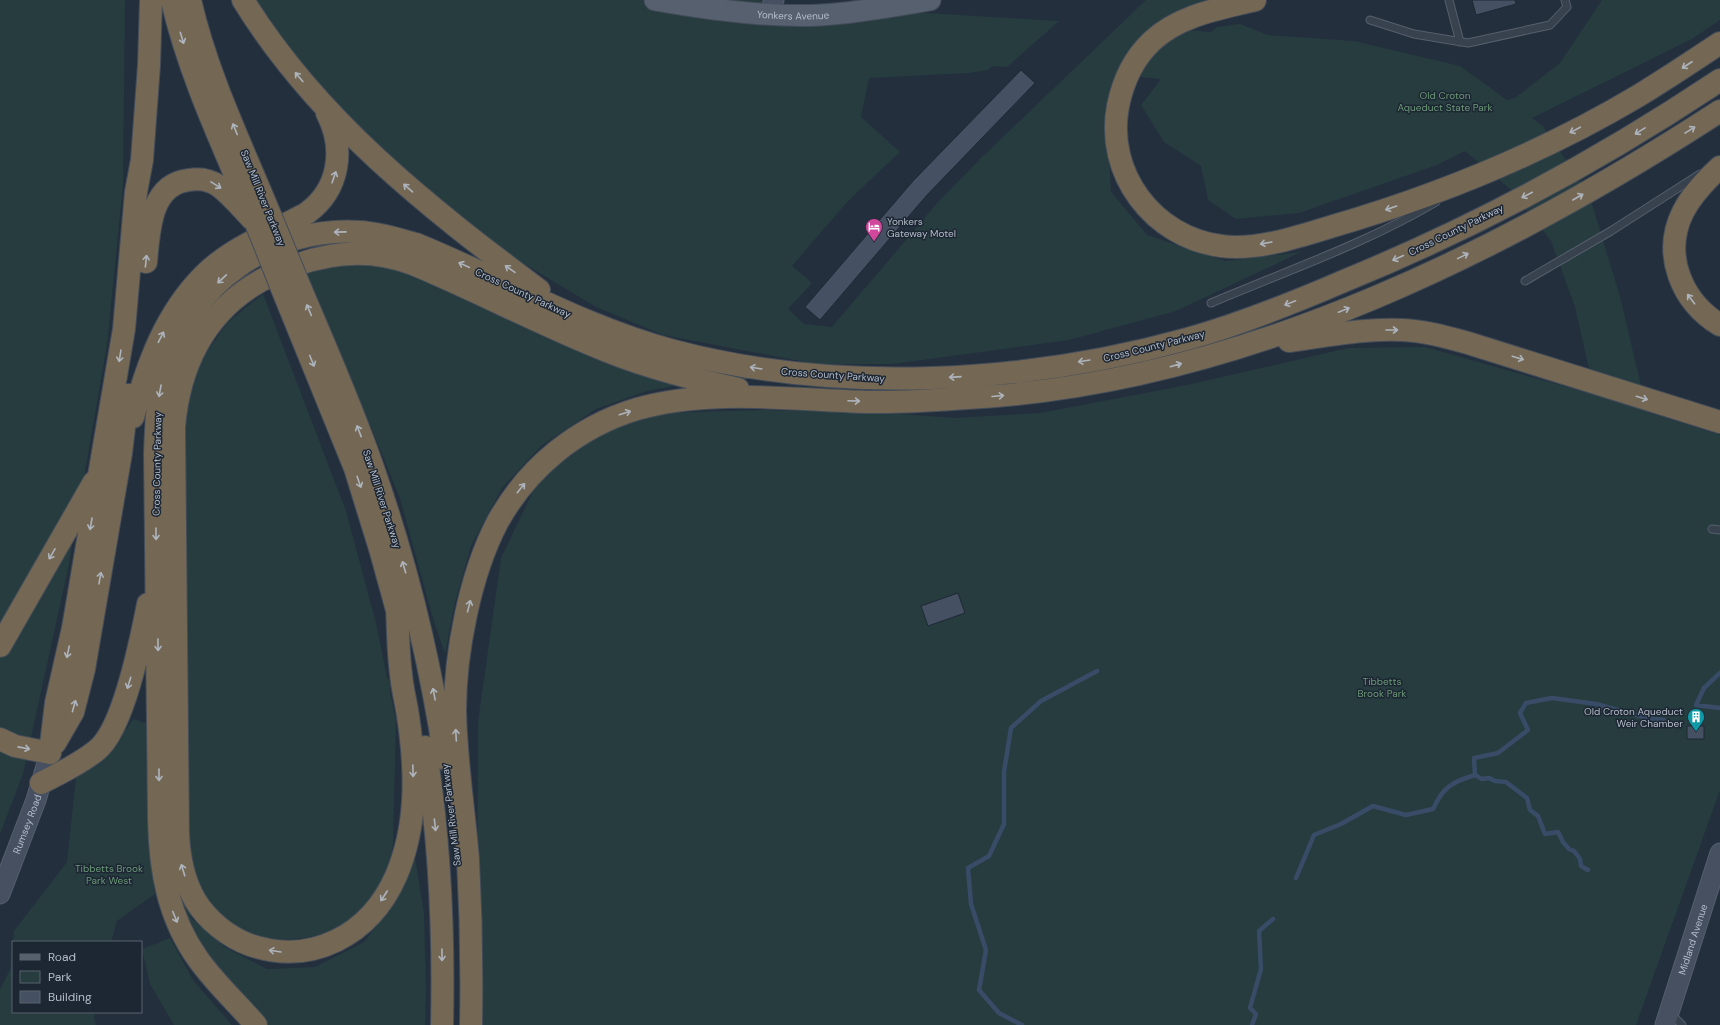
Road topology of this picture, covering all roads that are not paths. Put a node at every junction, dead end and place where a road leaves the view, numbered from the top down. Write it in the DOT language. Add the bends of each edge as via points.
graph roads {
  1 [pos="137,0"];
  2 [pos="151,0"];
  3 [pos="172,0"];
  4 [pos="190,0"];
  5 [pos="243,0"];
  6 [pos="655,0"];
  7 [pos="930,0"];
  8 [pos="1255,0"];
  9 [pos="1449,0"];
  10 [pos="1572,0"];
  11 [pos="1566,3"];
  12 [pos="772,7"];
  13 [pos="1370,20"];
  14 [pos="1460,42"];
  15 [pos="1720,43"];
  16 [pos="1720,80"];
  17 [pos="324,106"];
  18 [pos="1720,111"];
  19 [pos="1720,163"];
  20 [pos="1720,167"];
  21 [pos="1482,174"];
  22 [pos="136,192"];
  23 [pos="263,220"];
  24 [pos="1525,281"];
  25 [pos="289,283"];
  26 [pos="1211,303"];
  27 [pos="575,317"];
  28 [pos="1720,325"];
  29 [pos="1242,347"];
  30 [pos="816,400"];
  31 [pos="1720,422"];
  32 [pos="121,453"];
  33 [pos="100,472"];
  34 [pos="157,564"];
  35 [pos="397,608"];
  36 [pos="0,646"];
  37 [pos="0,739"];
  38 [pos="50,753"];
  39 [pos="41,783"];
  40 [pos="1720,853"];
  41 [pos="0,894"];
  42 [pos="1667,1018"];
  43 [pos="256,1025"];
  44 [pos="442,1025"];
  45 [pos="460,1025"];
  46 [pos="471,1025"];
  47 [pos="1682,1025"];
  1 -- 22 [label="highway"];
  2 -- 22 [label="highway" via="142,160"];
  3 -- 23 [label="highway, Saw Mill River Parkway, one-way" via="194,75"];
  23 -- 4 [label="highway, Saw Mill River Parkway, one-way" via="203,47"];
  17 -- 5 [label="highway, one-way" via="274,47"];
  6 -- 12 [label="main road, Yonkers Avenue" via="704,8"];
  7 -- 12 [label="main road, Yonkers Avenue" via="821,15"];
  21 -- 8 [label="highway, one-way" via="1360,219 1258,245 1240,247 1210,244 1187,236 1160,220 1137,197 1120,161 1116,124 1124,84 1143,51 1178,23 1194,16"];
  9 -- 14 [label="lane"];
  10 -- 11 [label="lane"];
  11 -- 14 [label="lane" via="1550,25 1468,43"];
  13 -- 14 [label="lane" via="1414,34"];
  15 -- 21 [label="highway, one-way" via="1631,100 1572,132"];
  16 -- 27 [label="highway, Cross County Parkway, one-way" via="1571,172 1430,244 1242,322 1126,354 980,375 904,379 839,377 761,369 695,356 621,335"];
  27 -- 17 [label="highway, one-way" via="499,262 428,205 382,165"];
  32 -- 17 [label="highway, one-way" via="151,360 185,296 205,274 229,254 307,213 323,198 330,187 336,173 338,154 335,132"];
  29 -- 18 [label="highway, one-way" via="1374,298 1487,245 1622,171"];
  19 -- 24 [label="lane"];
  28 -- 20 [label="highway, one-way" via="1700,310 1684,288 1674,249 1675,234 1684,211 1697,190"];
  21 -- 26 [label="lane" via="1408,218"];
  22 -- 33 [label="highway, one-way" via="124,329"];
  23 -- 25 [label="highway, Saw Mill River Parkway, bridge"];
  32 -- 23 [label="highway, one-way" via="148,239 159,199 170,186 180,181 207,181 219,186"];
  25 -- 35 [label="highway, Saw Mill River Parkway, one-way" via="355,468"];
  45 -- 25 [label="highway, Saw Mill River Parkway, one-way" via="461,950 457,863 447,774 427,656 406,574 379,486 344,394"];
  27 -- 34 [label="highway, Cross County Parkway, one-way" via="441,255 388,236 360,232 322,233 284,241 256,254 232,271 201,302 181,332 166,366 159,392 156,425"];
  30 -- 29 [label="highway, one-way" via="900,402 1024,393 1138,375"];
  29 -- 31 [label="highway, one-way" via="1371,331 1417,331 1468,343"];
  35 -- 30 [label="highway, one-way" via="401,674 412,748 414,788 406,843 391,886 369,918 330,944 301,951 282,952 264,949 237,939 216,924 196,901 181,866 178,834 173,468 175,413 180,385 189,360 209,325 225,306 256,283 304,262 354,253 388,256 427,270 607,351 659,370 739,389"];
  46 -- 30 [label="highway, one-way" via="470,898 456,735 456,690 468,608 496,526 518,491 546,460 579,435 616,416 657,404 700,398"];
  38 -- 32 [label="highway, one-way" via="73,712 81,680"];
  33 -- 36 [label="highway, one-way"];
  33 -- 38 [label="highway, one-way" via="72,635 56,703"];
  34 -- 39 [label="highway, one-way" via="136,660 110,734 97,750"];
  34 -- 43 [label="highway, one-way" via="159,827 164,879 172,909 190,947 207,971"];
  35 -- 44 [label="highway, Saw Mill River Parkway, one-way" via="419,707 434,815 441,924"];
  37 -- 38 [label="highway, one-way" via="15,746"];
  38 -- 39 [label="street, Rumsey Road"];
  39 -- 41 [label="street, Rumsey Road"];
  40 -- 42 [label="street, Midland Avenue"];
  42 -- 47 [label="lane"];
}
